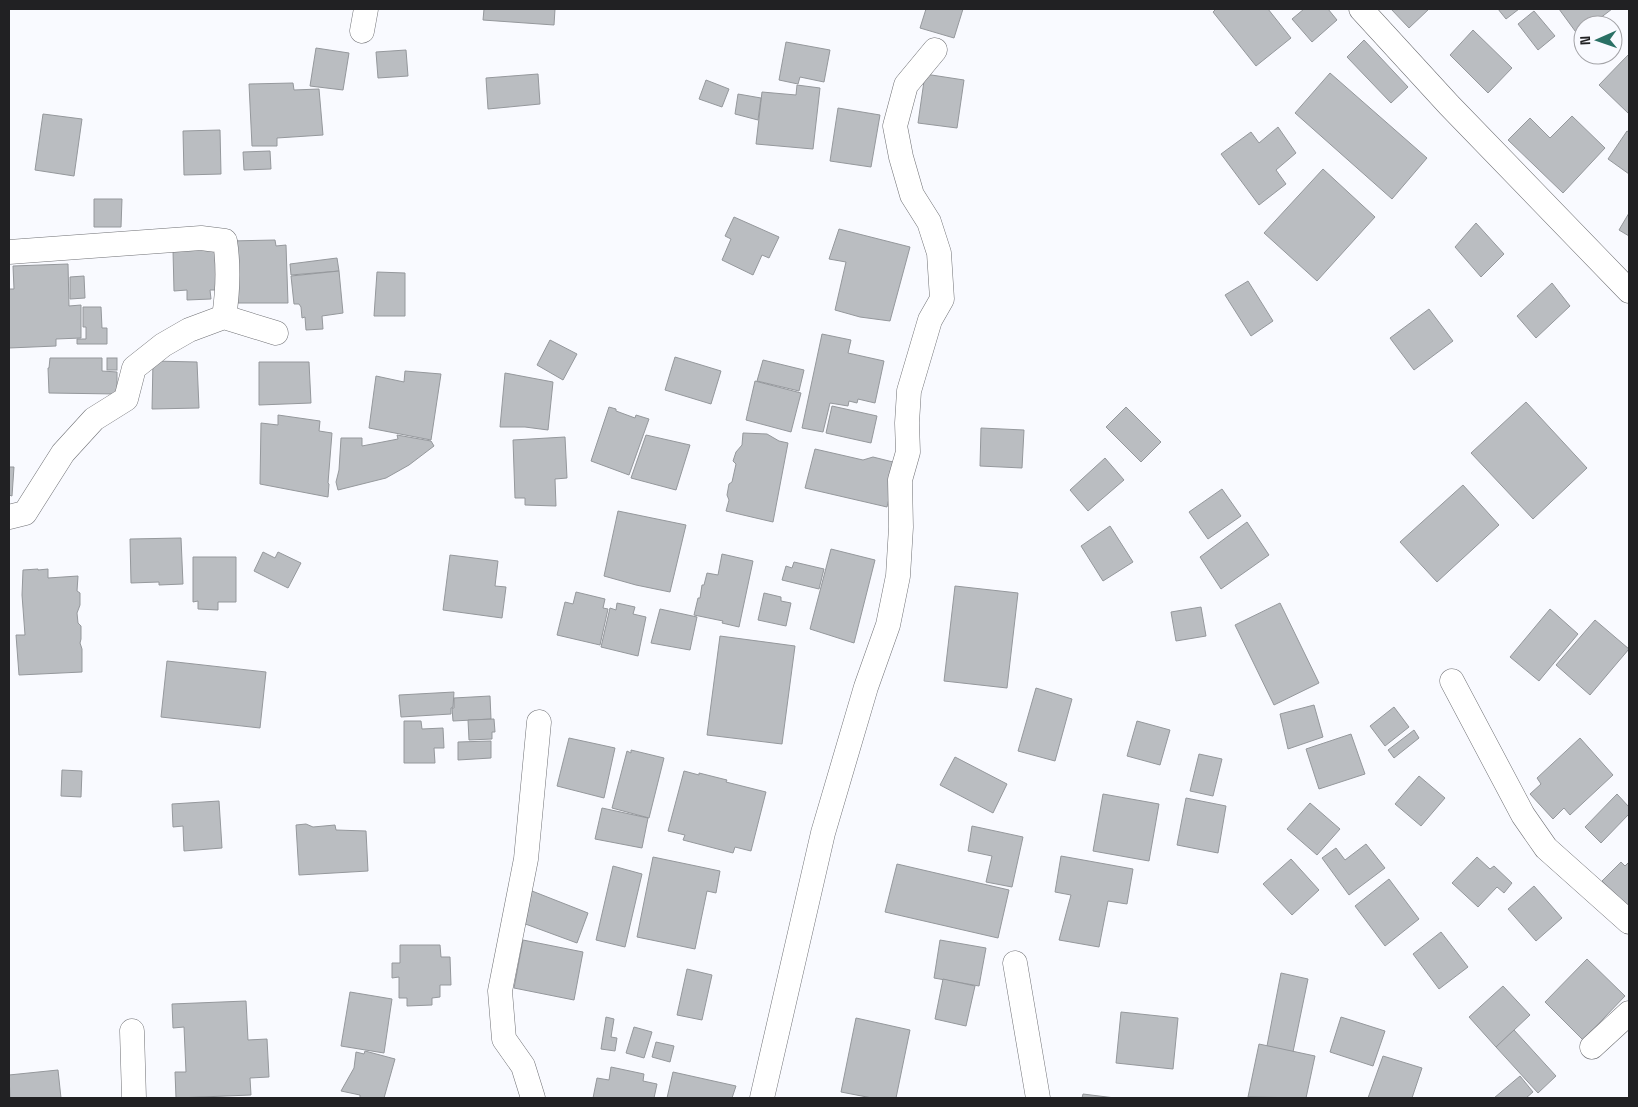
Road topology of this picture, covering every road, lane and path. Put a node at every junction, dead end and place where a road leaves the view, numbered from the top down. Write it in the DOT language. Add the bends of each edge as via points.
graph roads {
  1 [pos="1361,9"];
  2 [pos="935,50"];
  3 [pos="9,252"];
  4 [pos="1629,291"];
  5 [pos="224,317"];
  6 [pos="276,333"];
  7 [pos="9,517"];
  8 [pos="1452,682"];
  9 [pos="539,722"];
  10 [pos="1629,922"];
  11 [pos="1015,963"];
  12 [pos="1629,1013"];
  13 [pos="132,1031"];
  14 [pos="1592,1047"];
  15 [pos="134,1098"];
  16 [pos="533,1098"];
  17 [pos="762,1098"];
  18 [pos="1038,1098"];
  1 -- 4 [label="street"];
  2 -- 17 [label="street" via="906,85 895,126 912,195 929,222 939,253 942,299 930,320 909,391 908,452 900,480 898,576 888,625 866,687 823,833"];
  3 -- 5 [label="street" via="201,238 225,241 228,293"];
  5 -- 6 [label="street"];
  5 -- 7 [label="street" via="188,330 134,368 126,398 94,419 63,453 25,512"];
  8 -- 10 [label="street" via="1523,816 1546,848"];
  9 -- 16 [label="street" via="526,859 500,991 504,1039 523,1066"];
  11 -- 18 [label="street"];
  12 -- 14 [label="street"];
  13 -- 15 [label="street"];
}
